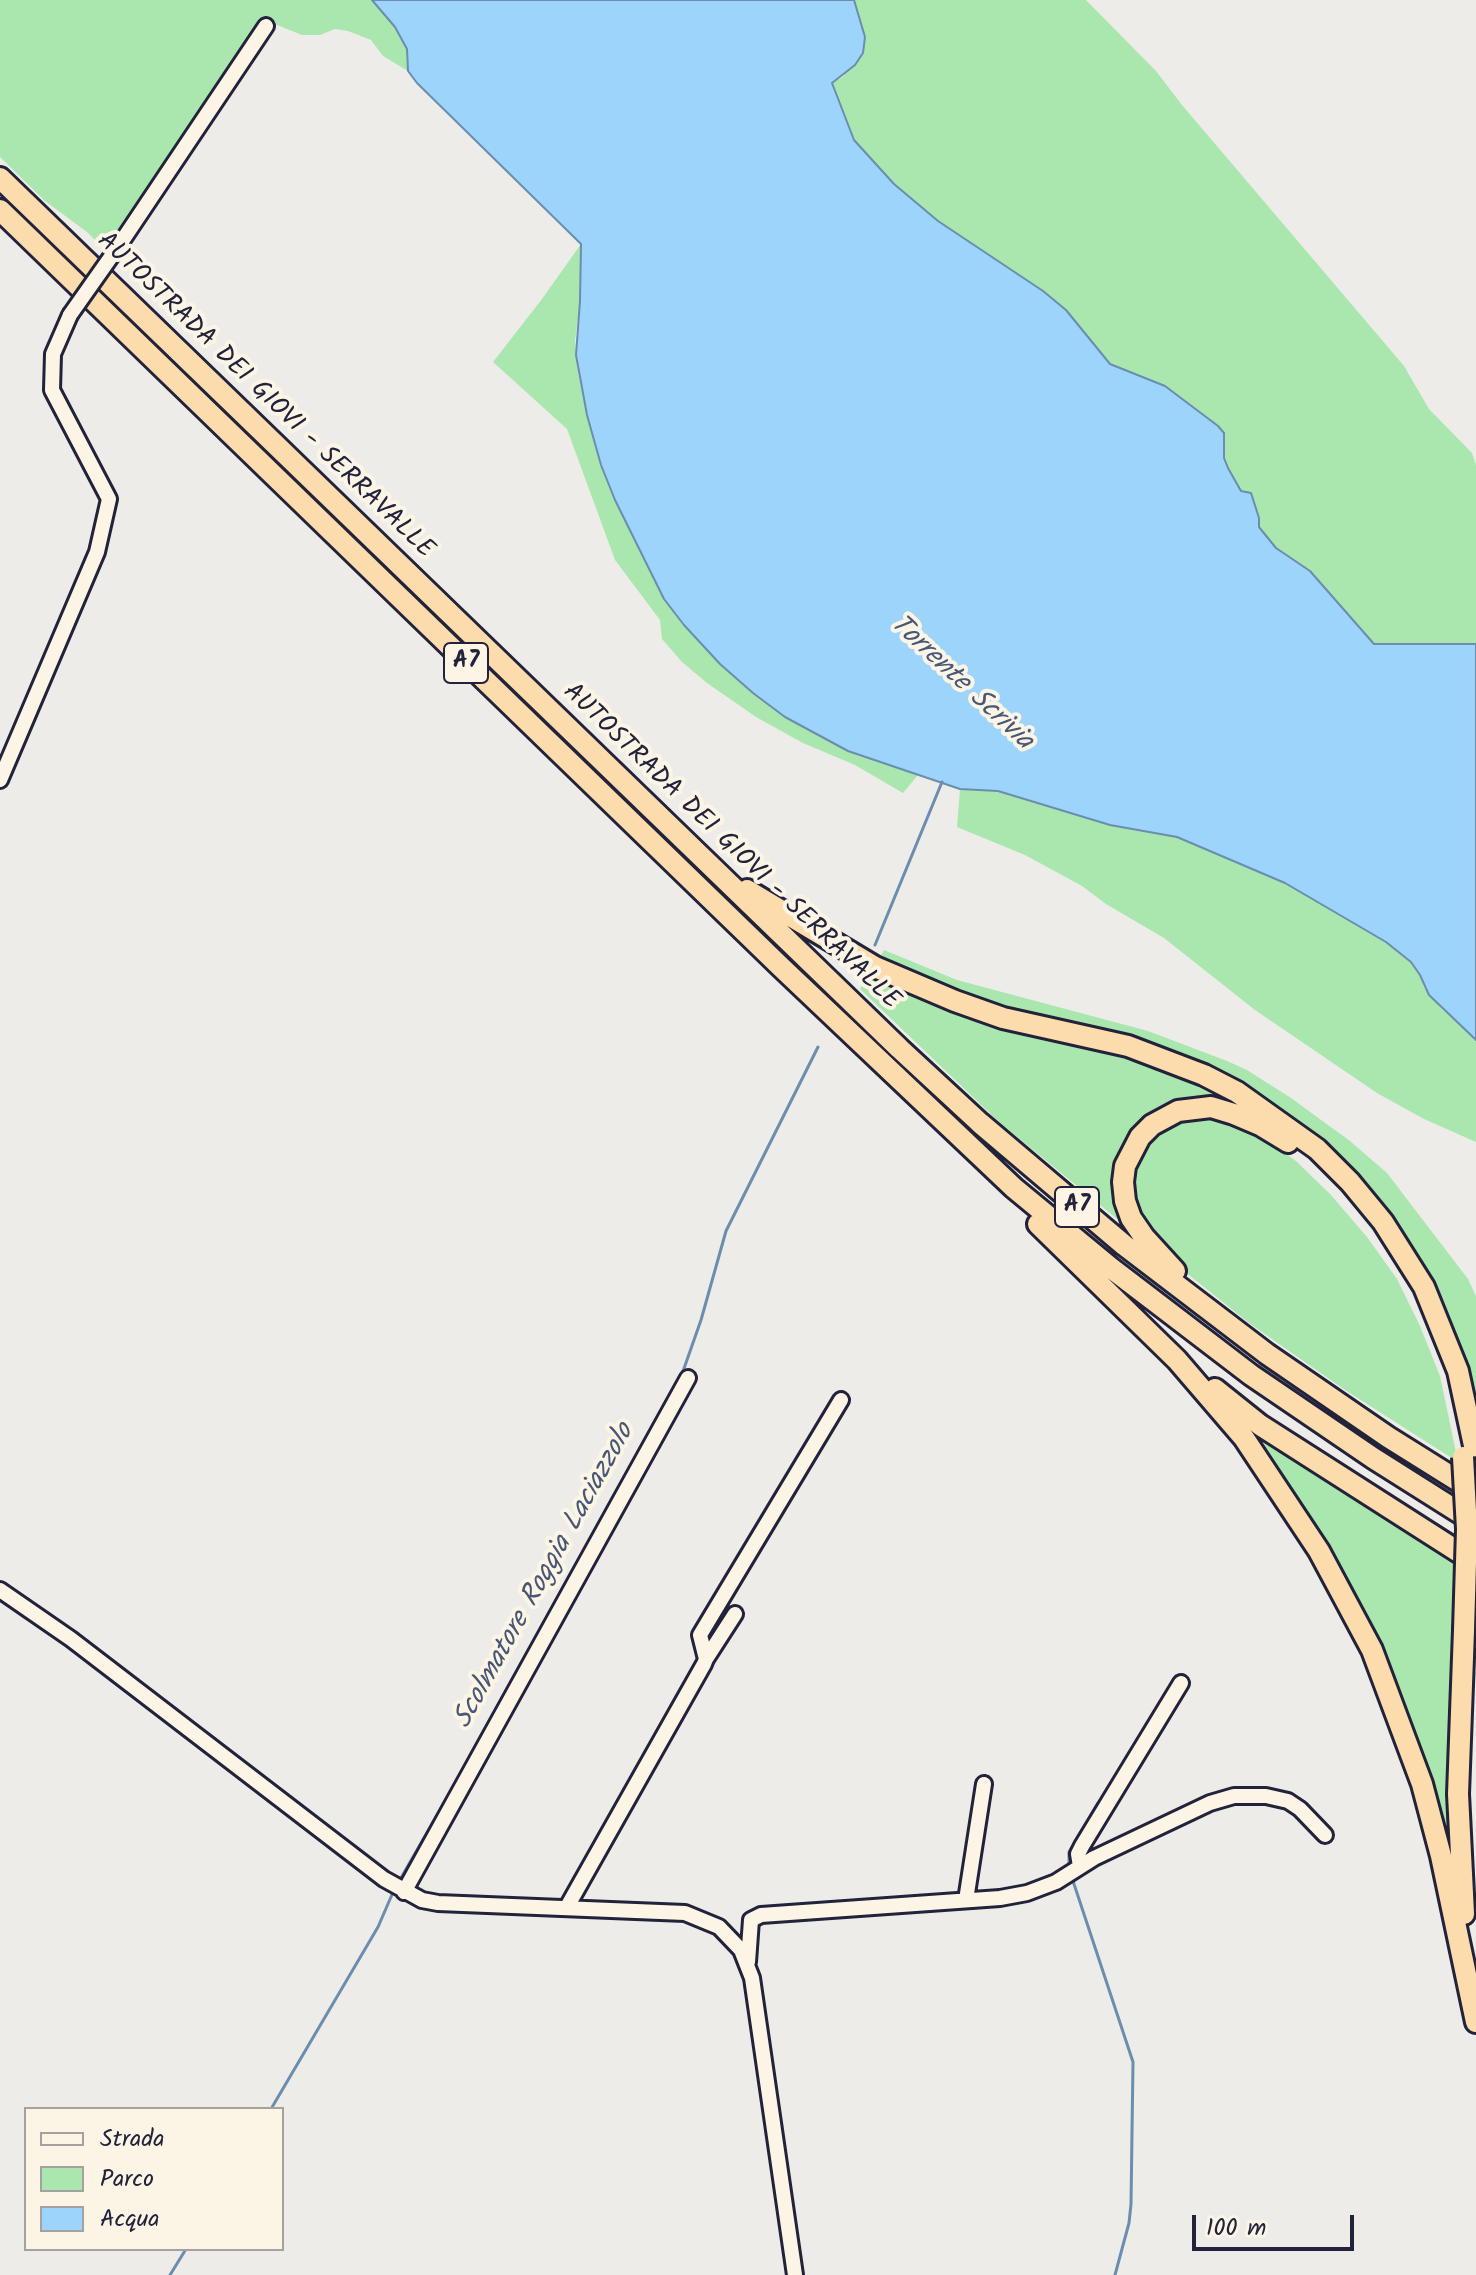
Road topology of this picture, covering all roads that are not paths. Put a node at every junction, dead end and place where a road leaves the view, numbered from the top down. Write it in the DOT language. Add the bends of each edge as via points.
graph roads {
  1 [pos="266,26"];
  2 [pos="0,178"];
  3 [pos="0,210"];
  4 [pos="0,780"];
  5 [pos="718,872"];
  6 [pos="933,1114"];
  7 [pos="1267,1354"];
  8 [pos="1177,1360"];
  9 [pos="688,1378"];
  10 [pos="841,1400"];
  11 [pos="1470,1456"];
  12 [pos="1476,1492"];
  13 [pos="1476,1523"];
  14 [pos="1476,1563"];
  15 [pos="0,1590"];
  16 [pos="735,1614"];
  17 [pos="1472,1631"];
  18 [pos="706,1659"];
  19 [pos="1181,1683"];
  20 [pos="984,1784"];
  21 [pos="1325,1835"];
  22 [pos="1080,1866"];
  23 [pos="398,1888"];
  24 [pos="966,1900"];
  25 [pos="567,1907"];
  26 [pos="1476,1913"];
  27 [pos="748,1967"];
  28 [pos="1468,1978"];
  29 [pos="1476,2022"];
  30 [pos="795,2275"];
  1 -- 4 [label="street, bridge" via="70,315 53,354 52,390 109,499 97,552"];
  2 -- 5 [label="highway, AUTOSTRADA DEI GIOVI - SERRAVALLE / A7"];
  3 -- 6 [label="highway, AUTOSTRADA DEI GIOVI - SERRAVALLE / A7"];
  5 -- 7 [label="highway, AUTOSTRADA DEI GIOVI - SERRAVALLE / A7" via="1002,1142 1124,1245"];
  5 -- 11 [label="highway" via="875,967 1003,1018 1128,1046 1204,1075 1317,1149 1383,1222 1424,1287 1458,1371"];
  6 -- 8 [label="highway" via="993,1183"];
  6 -- 13 [label="highway, AUTOSTRADA DEI GIOVI - SERRAVALLE / A7" via="1014,1188 1176,1319 1373,1458"];
  7 -- 11 [label="highway" via="1159,1257 1128,1209 1123,1182 1132,1149 1152,1125 1178,1111 1211,1107 1289,1142 1371,1225 1433,1336"];
  7 -- 12 [label="highway, AUTOSTRADA DEI GIOVI - SERRAVALLE / A7"];
  8 -- 14 [label="highway" via="1260,1425"];
  8 -- 28 [label="highway" via="1244,1438 1319,1551 1372,1650 1422,1784"];
  9 -- 23 [label="street"];
  10 -- 18 [label="street" via="700,1635"];
  11 -- 17 [label="highway, bridge"];
  15 -- 23 [label="street"];
  16 -- 18 [label="street"];
  17 -- 26 [label="highway"];
  17 -- 28 [label="highway" via="1458,1794"];
  18 -- 25 [label="street"];
  19 -- 22 [label="street" via="1082,1846"];
  20 -- 24 [label="street"];
  21 -- 22 [label="street" via="1288,1801 1234,1796"];
  22 -- 24 [label="street" via="1027,1893"];
  23 -- 25 [label="street" via="438,1903"];
  24 -- 27 [label="street" via="761,1915 751,1920"];
  25 -- 27 [label="street" via="700,1917 732,1938"];
  27 -- 30 [label="street"];
  28 -- 29 [label="highway"];
}
